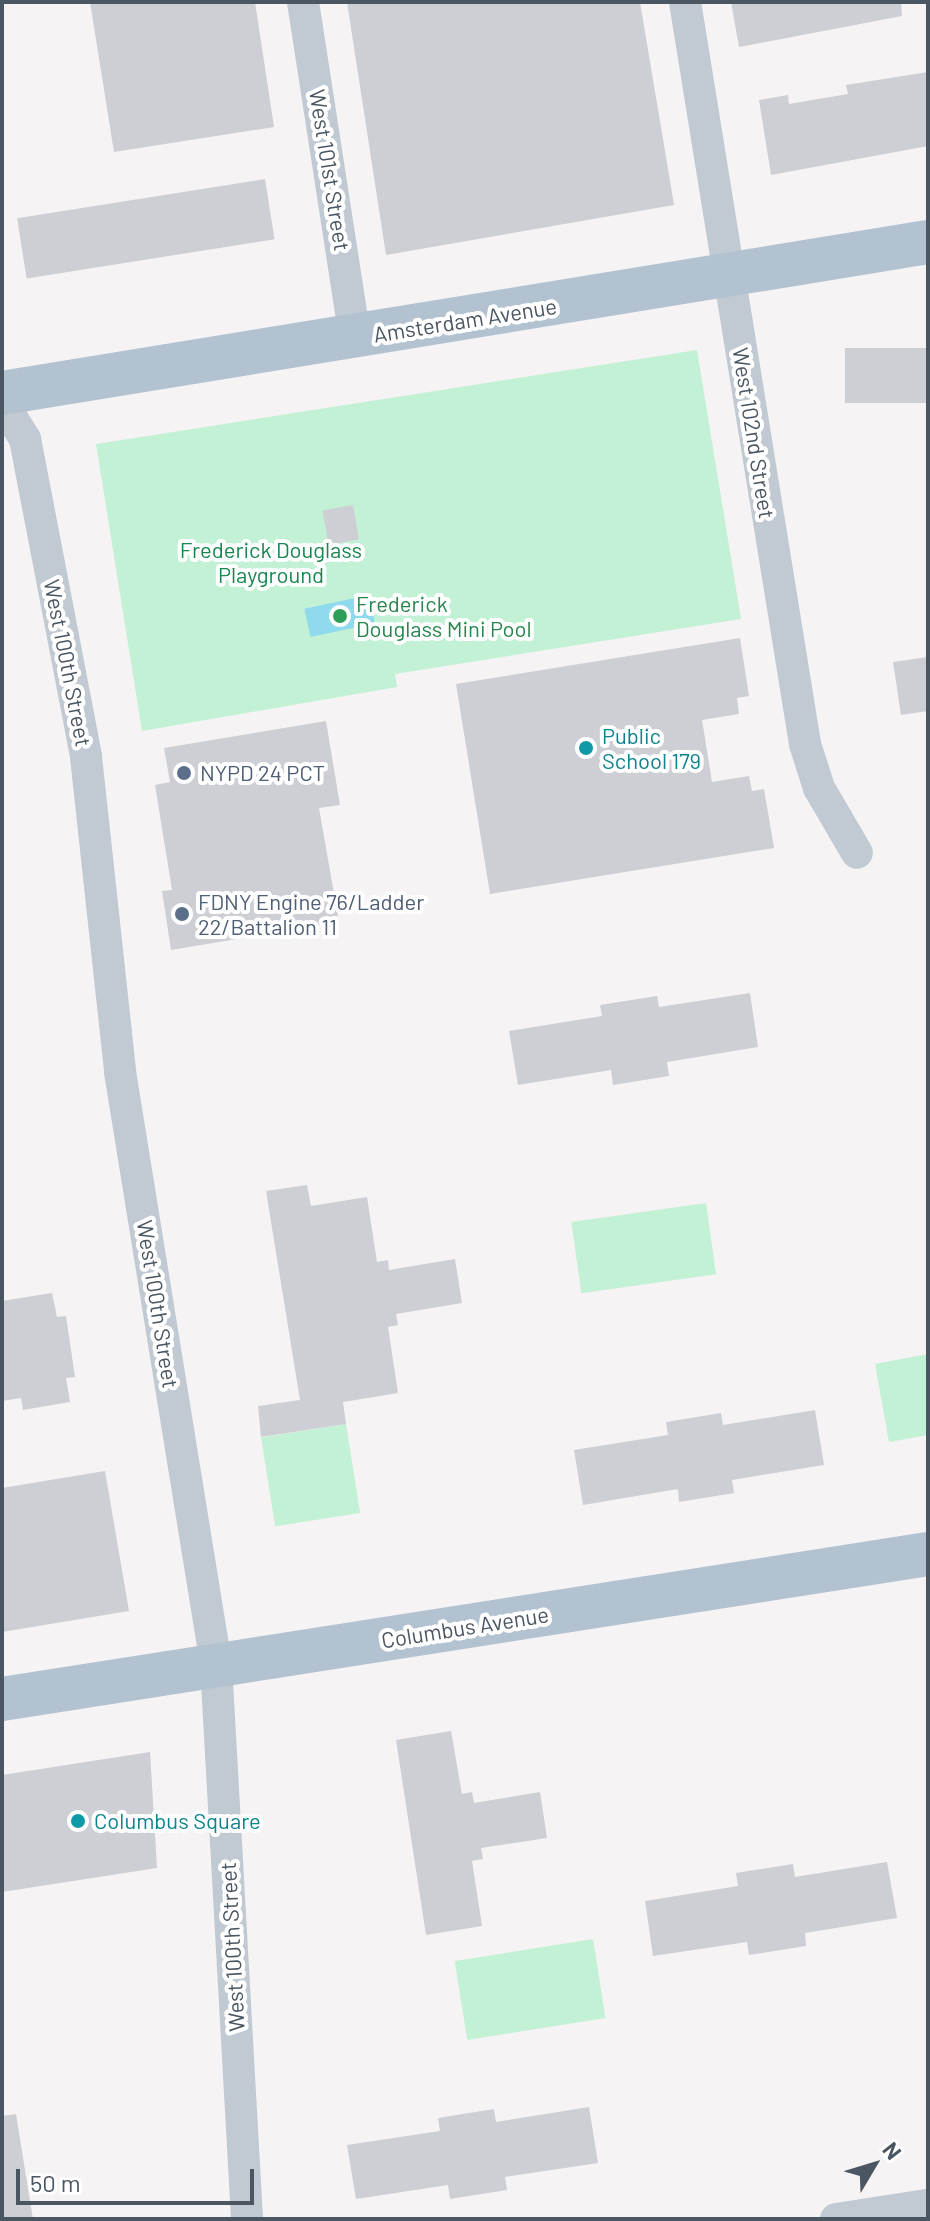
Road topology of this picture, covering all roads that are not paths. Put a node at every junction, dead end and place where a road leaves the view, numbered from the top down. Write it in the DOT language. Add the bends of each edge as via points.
graph roads {
  1 [pos="303,2"];
  2 [pos="685,2"];
  3 [pos="928,242"];
  4 [pos="730,278"];
  5 [pos="355,338"];
  6 [pos="2,393"];
  7 [pos="2,402"];
  8 [pos="857,853"];
  9 [pos="928,1554"];
  10 [pos="216,1664"];
  11 [pos="2,1699"];
  12 [pos="928,2205"];
  13 [pos="247,2219"];
  14 [pos="836,2219"];
  1 -- 5 [label="street, West 101st Street"];
  2 -- 4 [label="street, West 102nd Street"];
  3 -- 4 [label="main road, Amsterdam Avenue"];
  4 -- 5 [label="main road, Amsterdam Avenue"];
  4 -- 8 [label="street, West 102nd Street" via="805,744 819,788"];
  5 -- 6 [label="main road, Amsterdam Avenue"];
  7 -- 10 [label="street, West 100th Street" via="25,439 86,757 120,1072"];
  9 -- 10 [label="main road, Columbus Avenue"];
  10 -- 11 [label="main road, Columbus Avenue"];
  10 -- 13 [label="street, West 100th Street"];
  12 -- 14 [label="street"];
}
